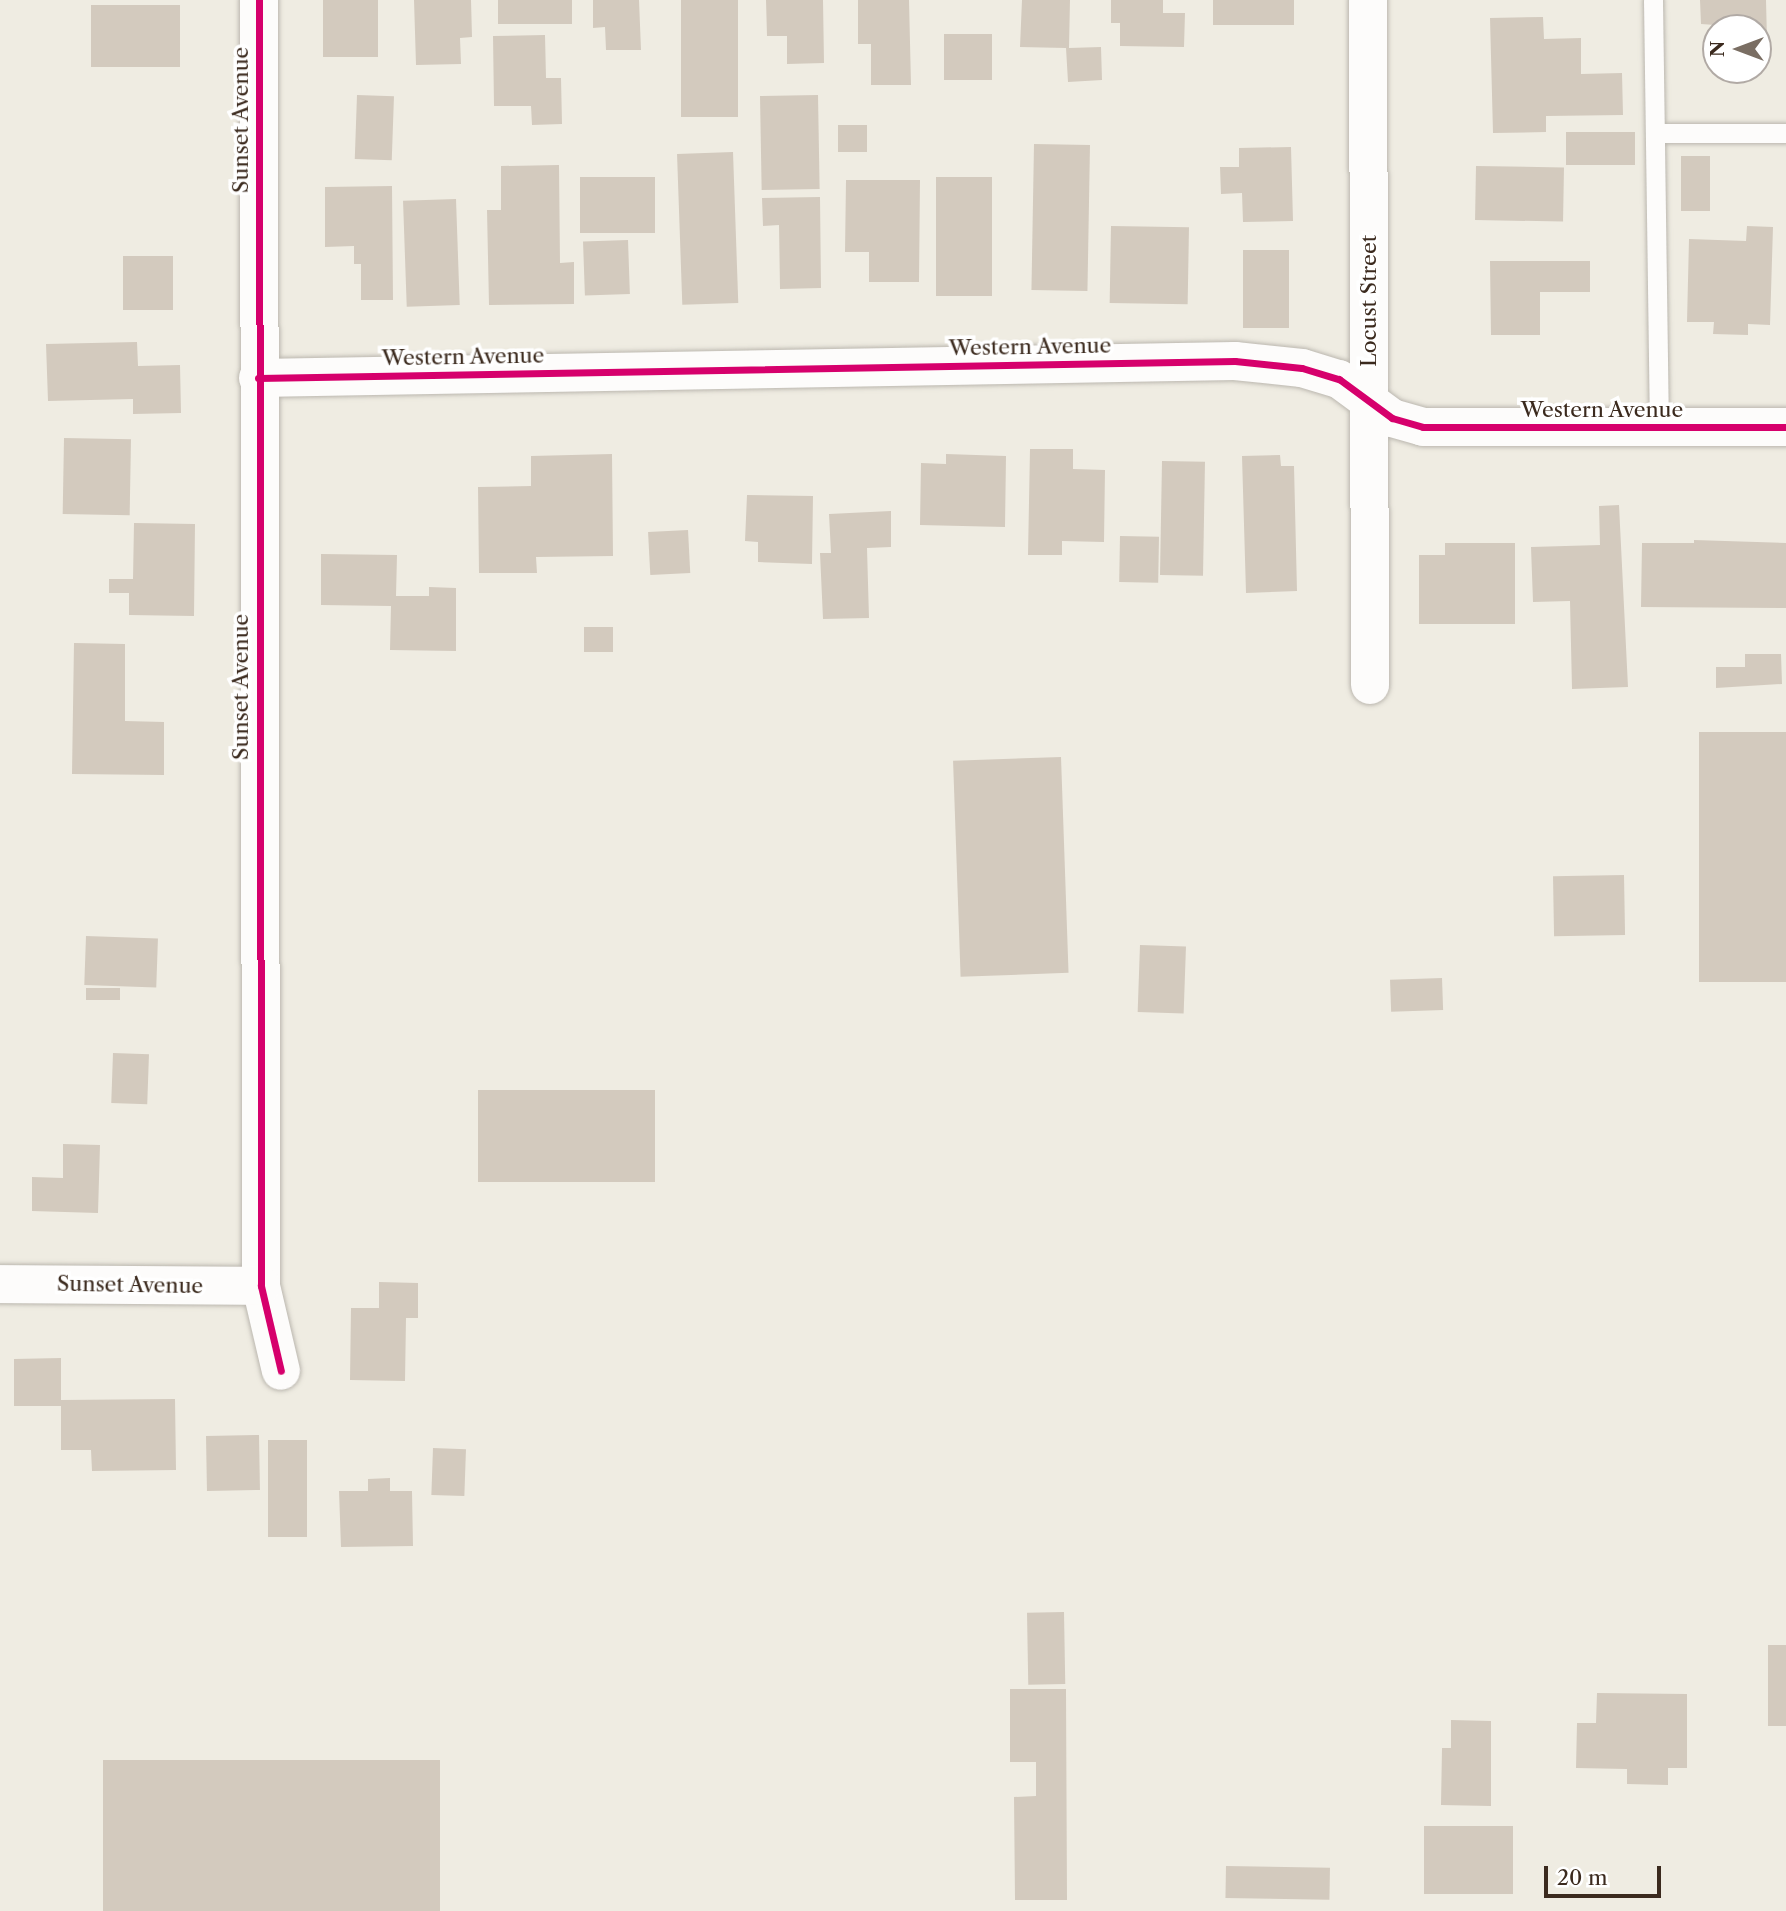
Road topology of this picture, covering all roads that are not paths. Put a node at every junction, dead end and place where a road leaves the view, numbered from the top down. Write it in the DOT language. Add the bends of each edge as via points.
graph roads {
  1 [pos="259,0"];
  2 [pos="1368,0"];
  3 [pos="1653,0"];
  4 [pos="1655,133"];
  5 [pos="1786,133"];
  6 [pos="258,378"];
  7 [pos="1369,405"];
  8 [pos="1659,427"];
  9 [pos="1786,427"];
  10 [pos="1370,685"];
  11 [pos="0,1283"];
  12 [pos="261,1286"];
  13 [pos="281,1371"];
  1 -- 6 [label="street, Sunset Avenue"];
  2 -- 7 [label="street, Locust Street"];
  3 -- 4 [label="lane"];
  4 -- 5 [label="lane"];
  4 -- 8 [label="lane"];
  6 -- 7 [label="street, Western Avenue" via="1235,361 1302,368 1339,379"];
  6 -- 12 [label="street, Sunset Avenue"];
  7 -- 8 [label="street, Western Avenue" via="1423,427"];
  7 -- 10 [label="street, Locust Street"];
  8 -- 9 [label="street, Western Avenue"];
  11 -- 12 [label="street, Sunset Avenue"];
  12 -- 13 [label="street, Sunset Avenue"];
}
